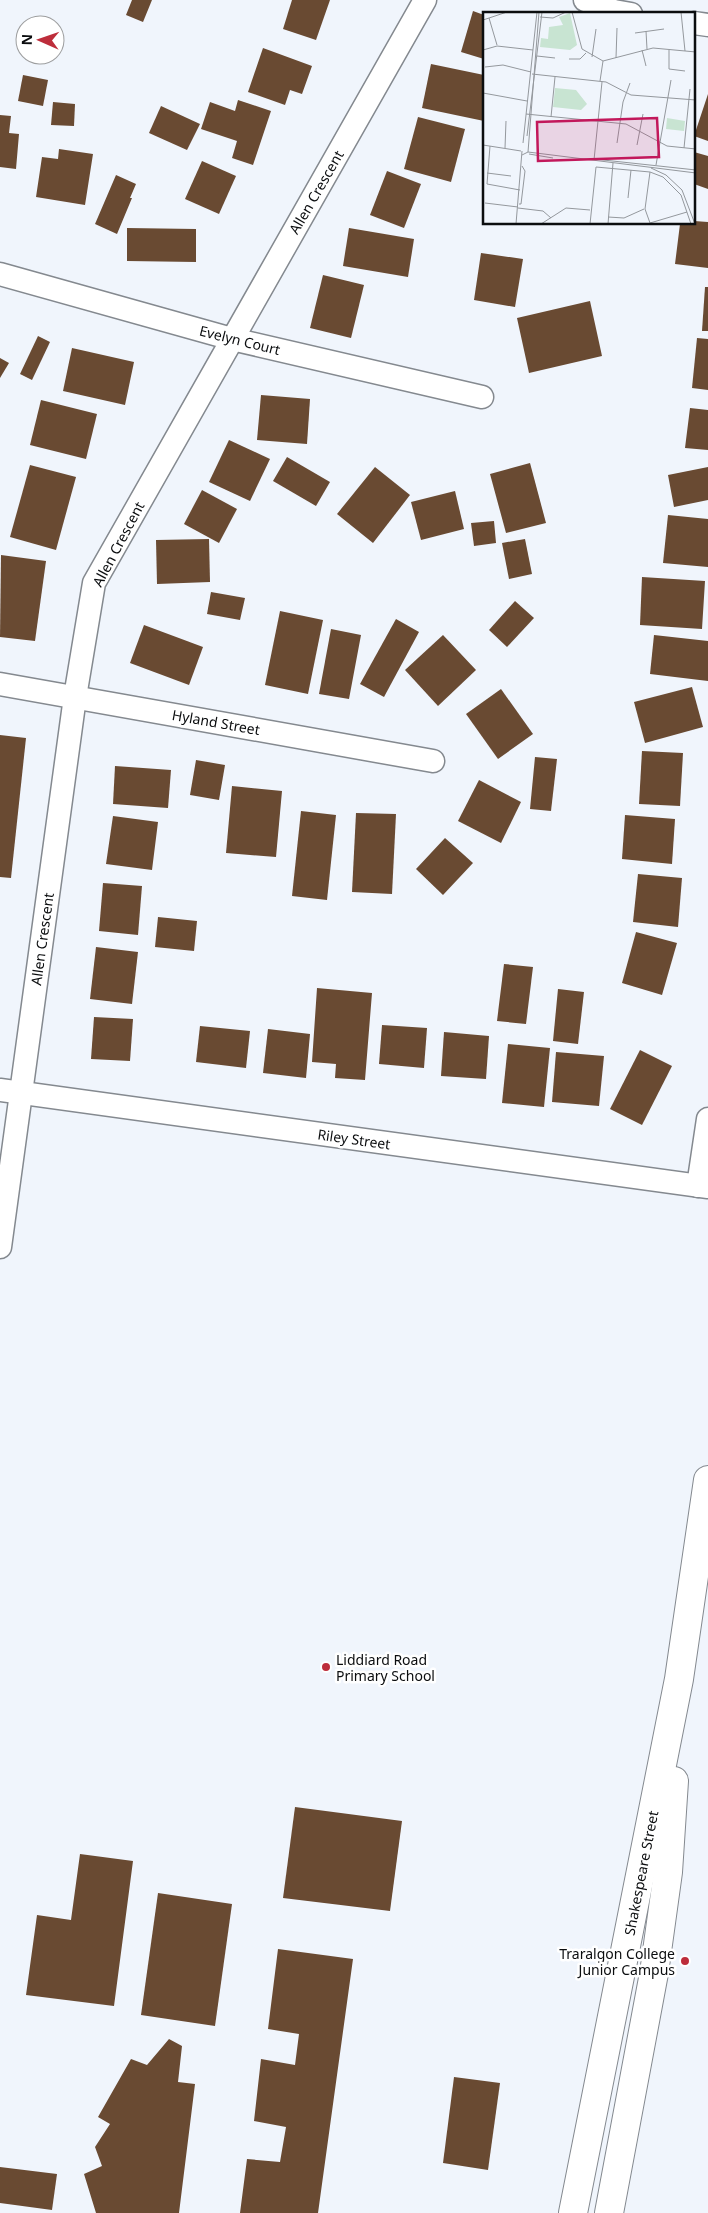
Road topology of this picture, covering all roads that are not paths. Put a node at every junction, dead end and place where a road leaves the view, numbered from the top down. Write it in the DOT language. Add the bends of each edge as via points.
graph roads {
  1 [pos="424,0"];
  2 [pos="585,0"];
  3 [pos="620,12"];
  4 [pos="0,274"];
  5 [pos="232,339"];
  6 [pos="482,397"];
  7 [pos="0,684"];
  8 [pos="75,697"];
  9 [pos="432,761"];
  10 [pos="11,1091"];
  11 [pos="708,1119"];
  12 [pos="703,1186"];
  13 [pos="0,1247"];
  14 [pos="708,1480"];
  15 [pos="679,1680"];
  16 [pos="573,2213"];
  17 [pos="609,2213"];
  1 -- 5 [label="street, Allen Crescent"];
  2 -- 3 [label="street"];
  4 -- 5 [label="street, Evelyn Court"];
  5 -- 6 [label="street, Evelyn Court"];
  5 -- 8 [label="street, Allen Crescent" via="94,583"];
  7 -- 8 [label="street, Hyland Street"];
  8 -- 9 [label="street, Hyland Street"];
  8 -- 10 [label="street, Allen Crescent"];
  10 -- 12 [label="street, Riley Street"];
  10 -- 13 [label="street, Allen Crescent"];
  11 -- 12 [label="street"];
  14 -- 15 [label="street, Shakespeare Street"];
  15 -- 16 [label="street, Shakespeare Street"];
  15 -- 17 [label="street, Shakespeare Street" via="668,1872 654,1973"];
}
